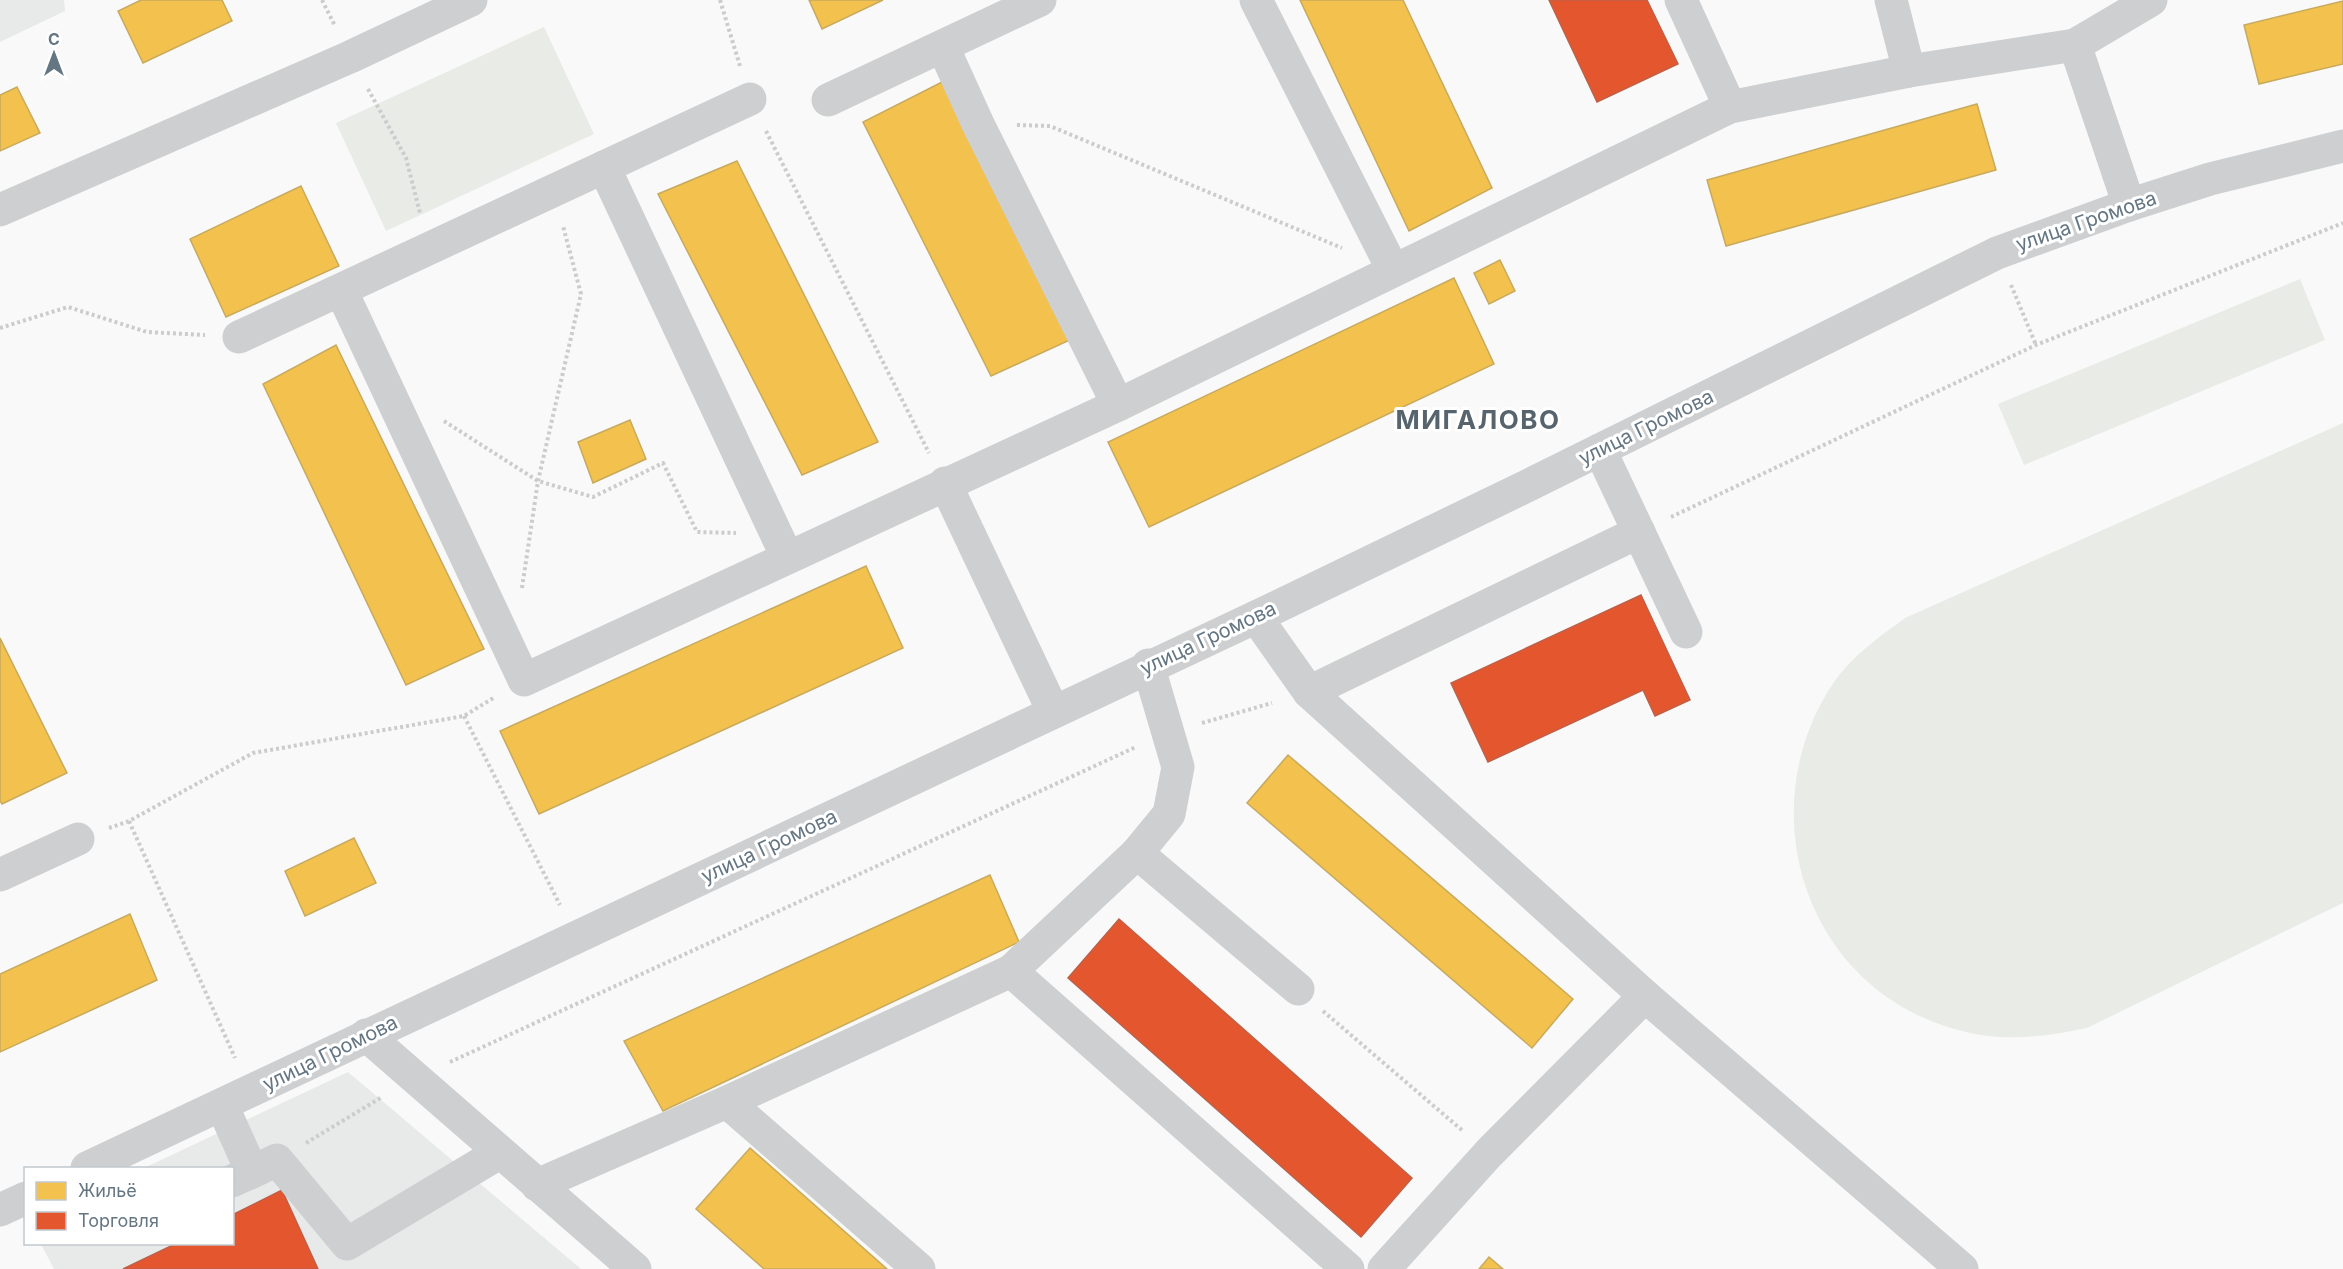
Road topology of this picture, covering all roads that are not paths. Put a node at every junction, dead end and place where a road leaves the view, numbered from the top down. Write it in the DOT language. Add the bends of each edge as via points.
graph roads {
  1 [pos="471,0"];
  2 [pos="1040,0"];
  3 [pos="1256,0"];
  4 [pos="1681,0"];
  5 [pos="1891,0"];
  6 [pos="2151,0"];
  7 [pos="2075,45"];
  8 [pos="943,47"];
  9 [pos="1909,71"];
  10 [pos="750,99"];
  11 [pos="828,100"];
  12 [pos="1730,107"];
  13 [pos="2343,146"];
  14 [pos="604,167"];
  15 [pos="2129,205"];
  16 [pos="0,210"];
  17 [pos="1393,270"];
  18 [pos="341,290"];
  19 [pos="239,337"];
  20 [pos="1118,405"];
  21 [pos="1600,450"];
  22 [pos="945,483"];
  23 [pos="1639,532"];
  24 [pos="781,546"];
  25 [pos="1256,616"];
  26 [pos="1686,632"];
  27 [pos="1149,665"];
  28 [pos="1310,692"];
  29 [pos="1053,711"];
  30 [pos="78,839"];
  31 [pos="1137,853"];
  32 [pos="0,875"];
  33 [pos="1011,971"];
  34 [pos="1298,990"];
  35 [pos="1645,996"];
  36 [pos="366,1035"];
  37 [pos="236,1098"];
  38 [pos="727,1102"];
  39 [pos="499,1153"];
  40 [pos="89,1167"];
  41 [pos="254,1171"];
  42 [pos="537,1185"];
  43 [pos="24,1199"];
  44 [pos="0,1210"];
  45 [pos="634,1269"];
  46 [pos="919,1269"];
  47 [pos="1348,1269"];
  48 [pos="1384,1269"];
  49 [pos="1962,1269"];
  1 -- 16 [label="street"];
  2 -- 8 [label="street"];
  3 -- 17 [label="street"];
  4 -- 12 [label="street"];
  5 -- 9 [label="street"];
  6 -- 7 [label="street"];
  7 -- 9 [label="street"];
  7 -- 15 [label="street"];
  8 -- 11 [label="street"];
  8 -- 20 [label="street"];
  9 -- 12 [label="street"];
  10 -- 14 [label="street"];
  12 -- 17 [label="street"];
  13 -- 15 [label="street, улица Громова" via="2210,179"];
  14 -- 18 [label="street"];
  14 -- 24 [label="street"];
  15 -- 21 [label="street, улица Громова" via="1997,253"];
  17 -- 20 [label="street"];
  18 -- 19 [label="street"];
  18 -- 24 [label="street" via="524,680"];
  20 -- 22 [label="street"];
  21 -- 23 [label="street"];
  21 -- 25 [label="street, улица Громова"];
  22 -- 24 [label="street"];
  22 -- 29 [label="street"];
  23 -- 26 [label="street"];
  23 -- 28 [label="street"];
  25 -- 27 [label="street, улица Громова"];
  25 -- 28 [label="street"];
  27 -- 29 [label="street, улица Громова"];
  27 -- 31 [label="street" via="1178,767 1169,814"];
  28 -- 35 [label="street"];
  29 -- 36 [label="street, улица Громова"];
  30 -- 32 [label="street"];
  31 -- 33 [label="street"];
  31 -- 34 [label="street"];
  33 -- 38 [label="street"];
  33 -- 47 [label="street"];
  35 -- 48 [label="street" via="1489,1153"];
  35 -- 49 [label="street"];
  36 -- 37 [label="street, улица Громова"];
  36 -- 39 [label="street"];
  37 -- 40 [label="street, улица Громова"];
  37 -- 41 [label="street"];
  38 -- 42 [label="street"];
  38 -- 46 [label="street"];
  39 -- 41 [label="street" via="347,1244"];
  39 -- 42 [label="street"];
  42 -- 45 [label="street"];
  43 -- 44 [label="street"];
}
